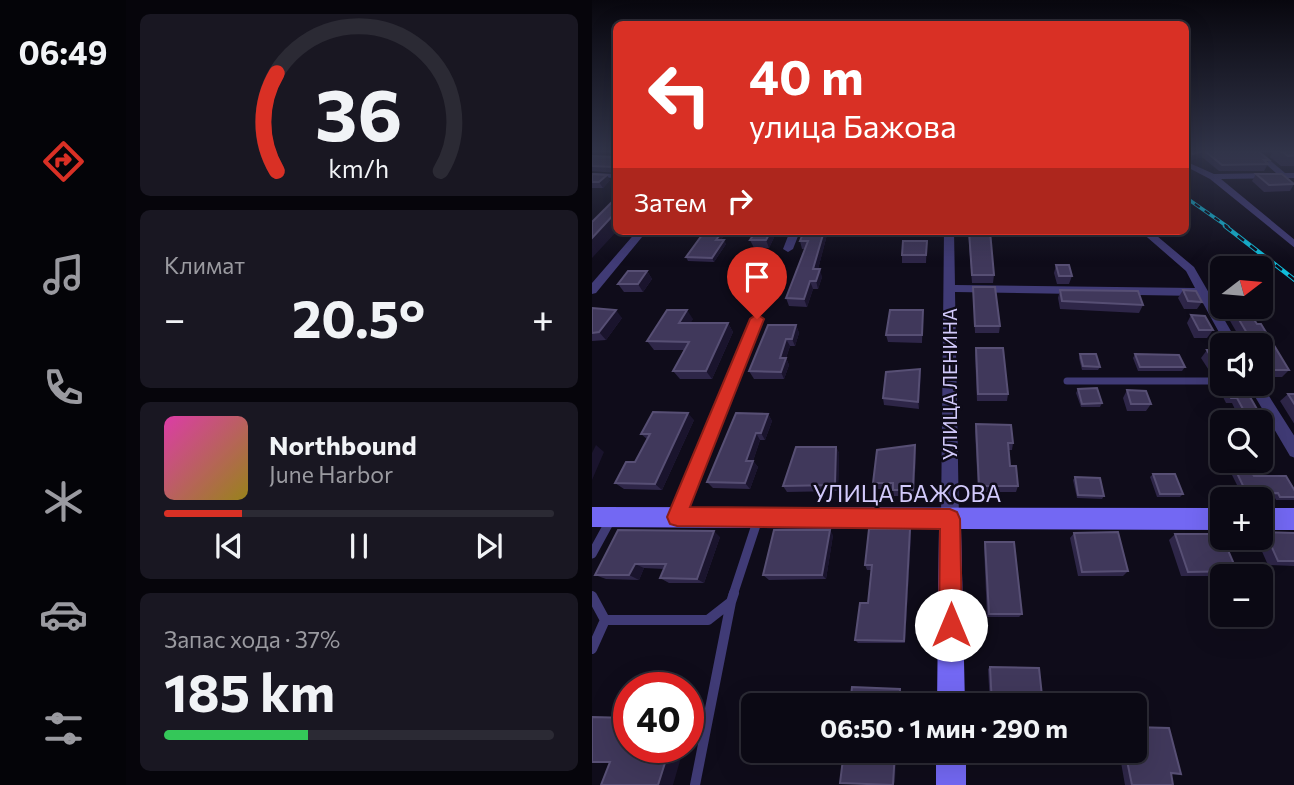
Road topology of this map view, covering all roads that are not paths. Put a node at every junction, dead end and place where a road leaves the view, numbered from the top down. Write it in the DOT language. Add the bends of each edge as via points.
graph roads {
  1 [pos="1226,188"];
  2 [pos="639,235"];
  3 [pos="793,235"];
  4 [pos="948,235"];
  5 [pos="1150,235"];
  6 [pos="1294,245"];
  7 [pos="788,248"];
  8 [pos="594,286"];
  9 [pos="948,288"];
  10 [pos="1202,292"];
  11 [pos="757,319"];
  12 [pos="1226,333"];
  13 [pos="1067,381"];
  14 [pos="1210,381"];
  15 [pos="1262,396"];
  16 [pos="1294,451"];
  17 [pos="602,517"];
  18 [pos="677,517"];
  19 [pos="758,519"];
  20 [pos="950,519"];
  21 [pos="1210,519"];
  22 [pos="1273,519"];
  23 [pos="1294,519"];
  24 [pos="592,554"];
  25 [pos="592,596"];
  26 [pos="731,602"];
  27 [pos="605,620"];
  28 [pos="592,649"];
  29 [pos="951,693"];
  30 [pos="951,763"];
  31 [pos="695,785"];
  32 [pos="951,785"];
  1 -- 6 [label="street"];
  2 -- 8 [label="street"];
  3 -- 7 [label="street"];
  4 -- 9 [label="street, УЛИЦА ЛЕНИНА"];
  5 -- 10 [label="street" via="1190,269"];
  9 -- 10 [label="street"];
  9 -- 20 [label="street, УЛИЦА ЛЕНИНА"];
  10 -- 12 [label="street"];
  11 -- 18 [label="street"];
  13 -- 14 [label="lane"];
  15 -- 16 [label="street"];
  17 -- 18 [label="street, УЛИЦА БАЖОВА"];
  17 -- 24 [label="lane"];
  18 -- 19 [label="street, УЛИЦА БАЖОВА"];
  19 -- 20 [label="street, УЛИЦА БАЖОВА"];
  19 -- 26 [label="lane"];
  20 -- 21 [label="street, УЛИЦА БАЖОВА"];
  20 -- 29 [label="street, УЛИЦА ЛЕНИНА"];
  22 -- 23 [label="street"];
  25 -- 27 [label="lane"];
  26 -- 27 [label="lane" via="708,620"];
  26 -- 31 [label="lane"];
  27 -- 28 [label="lane"];
  30 -- 32 [label="street"];
}
